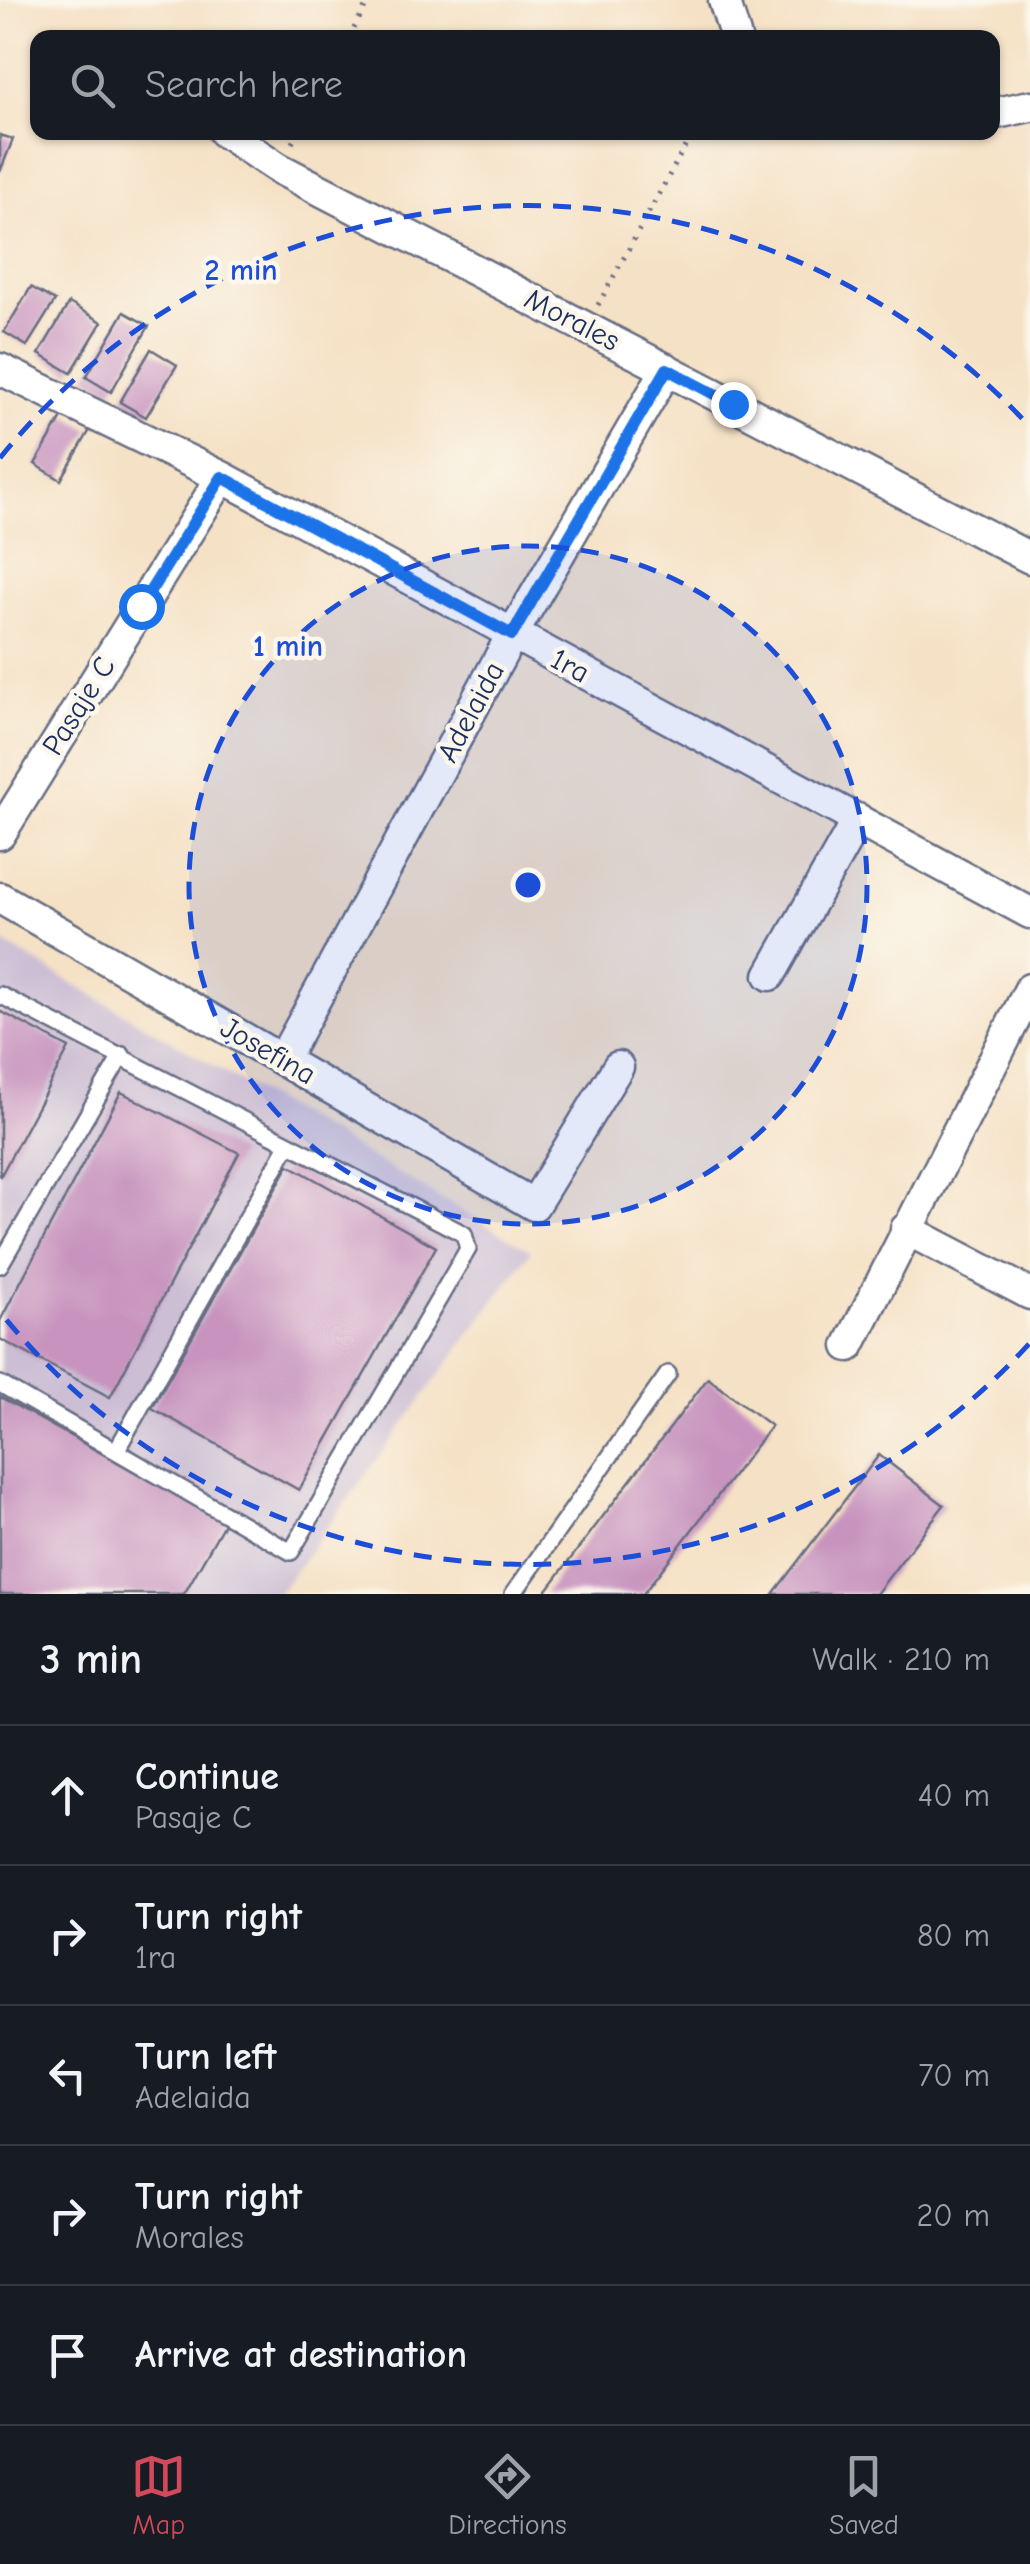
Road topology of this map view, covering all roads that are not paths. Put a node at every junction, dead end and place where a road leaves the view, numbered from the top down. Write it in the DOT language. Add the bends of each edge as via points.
graph roads {
  1 [pos="724,0"];
  2 [pos="733,30"];
  3 [pos="1030,106"];
  4 [pos="1000,112"];
  5 [pos="236,140"];
  6 [pos="667,369"];
  7 [pos="0,370"];
  8 [pos="222,477"];
  9 [pos="1030,558"];
  10 [pos="512,635"];
  11 [pos="858,819"];
  12 [pos="0,834"];
  13 [pos="0,898"];
  14 [pos="1030,913"];
  15 [pos="770,975"];
  16 [pos="1030,988"];
  17 [pos="0,995"];
  18 [pos="122,1055"];
  19 [pos="283,1059"];
  20 [pos="618,1067"];
  21 [pos="288,1145"];
  22 [pos="906,1229"];
  23 [pos="0,1264"];
  24 [pos="1030,1294"];
  25 [pos="849,1346"];
  26 [pos="668,1374"];
  27 [pos="0,1384"];
  28 [pos="116,1450"];
  29 [pos="513,1594"];
  1 -- 2 [label="street"];
  3 -- 4 [label="street"];
  5 -- 6 [label="street, Morales" via="278,168"];
  6 -- 9 [label="street, Morales"];
  6 -- 10 [label="street, Adelaida"];
  7 -- 8 [label="street, 1ra"];
  8 -- 10 [label="street, 1ra"];
  8 -- 12 [label="street, Pasaje C"];
  10 -- 11 [label="street, 1ra"];
  10 -- 19 [label="street, Adelaida"];
  11 -- 14 [label="street, 1ra"];
  11 -- 15 [label="street"];
  13 -- 19 [label="street, Josefina"];
  16 -- 22 [label="street"];
  17 -- 18 [label="lane"];
  18 -- 21 [label="lane"];
  18 -- 23 [label="lane"];
  19 -- 20 [label="street, Josefina" via="534,1205"];
  21 -- 28 [label="lane"];
  21 -- 28 [label="lane" via="464,1234 468,1249 291,1552"];
  22 -- 24 [label="street"];
  22 -- 25 [label="street"];
  26 -- 29 [label="lane"];
  27 -- 28 [label="lane"];
}
